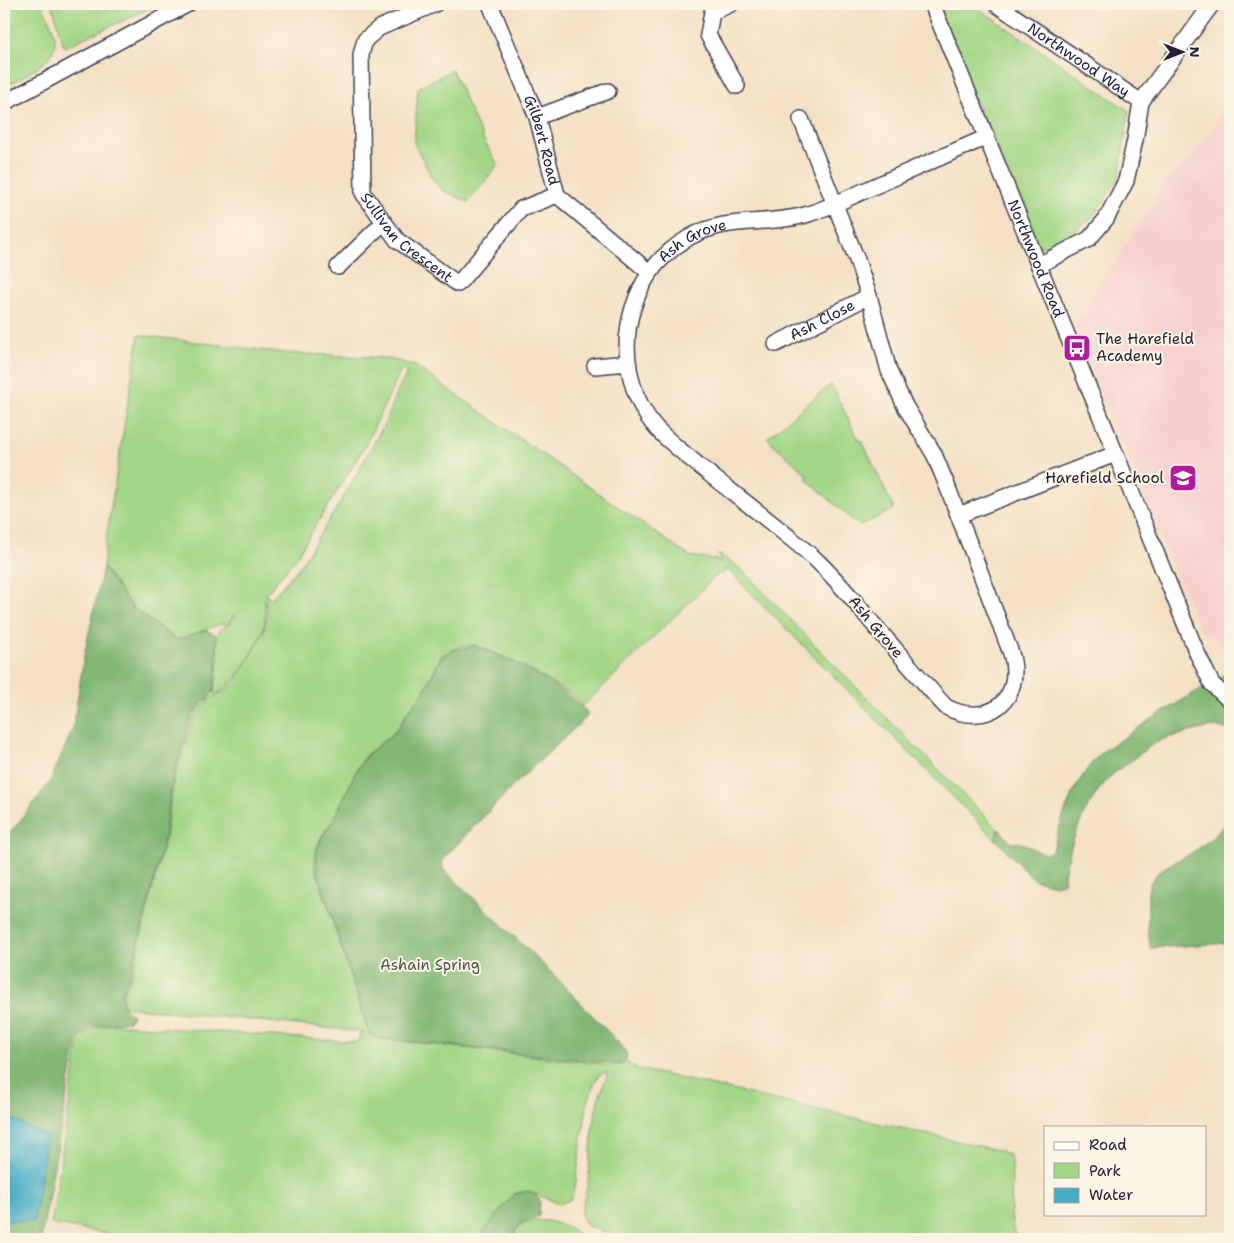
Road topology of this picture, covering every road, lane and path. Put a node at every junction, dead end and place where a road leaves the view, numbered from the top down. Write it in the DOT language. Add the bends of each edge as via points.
graph roads {
  1 [pos="188,4"];
  2 [pos="435,4"];
  3 [pos="490,4"];
  4 [pos="731,4"];
  5 [pos="932,4"];
  6 [pos="996,4"];
  7 [pos="1212,4"];
  8 [pos="737,86"];
  9 [pos="608,91"];
  10 [pos="1141,102"];
  11 [pos="4,103"];
  12 [pos="537,117"];
  13 [pos="801,119"];
  14 [pos="987,137"];
  15 [pos="557,195"];
  16 [pos="835,203"];
  17 [pos="384,222"];
  18 [pos="1039,265"];
  19 [pos="338,267"];
  20 [pos="649,272"];
  21 [pos="870,296"];
  22 [pos="776,344"];
  23 [pos="628,363"];
  24 [pos="595,366"];
  25 [pos="1115,454"];
  26 [pos="959,515"];
  27 [pos="1230,701"];
  1 -- 11 [label="street"];
  2 -- 17 [label="street, Sullivan Crescent" via="379,28 365,40 361,55 363,193"];
  3 -- 12 [label="street, Gilbert Road"];
  4 -- 8 [label="street" via="712,12 708,34"];
  5 -- 14 [label="street, Northwood Road"];
  6 -- 10 [label="street, Northwood Way"];
  7 -- 10 [label="street"];
  9 -- 12 [label="street"];
  10 -- 18 [label="street, Northwood Way" via="1126,181 1106,219 1089,239"];
  12 -- 15 [label="street, Gilbert Road"];
  13 -- 16 [label="street"];
  14 -- 16 [label="street, Ash Grove"];
  14 -- 18 [label="street, Northwood Road"];
  15 -- 17 [label="street, Sullivan Crescent" via="521,209 458,284 397,240"];
  15 -- 20 [label="street, Gilbert Road"];
  16 -- 20 [label="street, Ash Grove" via="788,219 714,226 672,248"];
  16 -- 21 [label="street, Ash Grove"];
  17 -- 19 [label="street"];
  18 -- 25 [label="street, Northwood Road"];
  20 -- 23 [label="street, Ash Grove" via="631,313"];
  21 -- 22 [label="street, Ash Close"];
  21 -- 26 [label="street, Ash Grove" via="889,371 905,406 934,454"];
  23 -- 24 [label="street"];
  23 -- 26 [label="street, Ash Grove" via="642,405 657,428 814,558 946,707 959,712 980,713 1000,706 1006,700 1014,684 1014,664"];
  25 -- 26 [label="street"];
  25 -- 27 [label="street, Northwood Road" via="1197,653 1212,684"];
}
